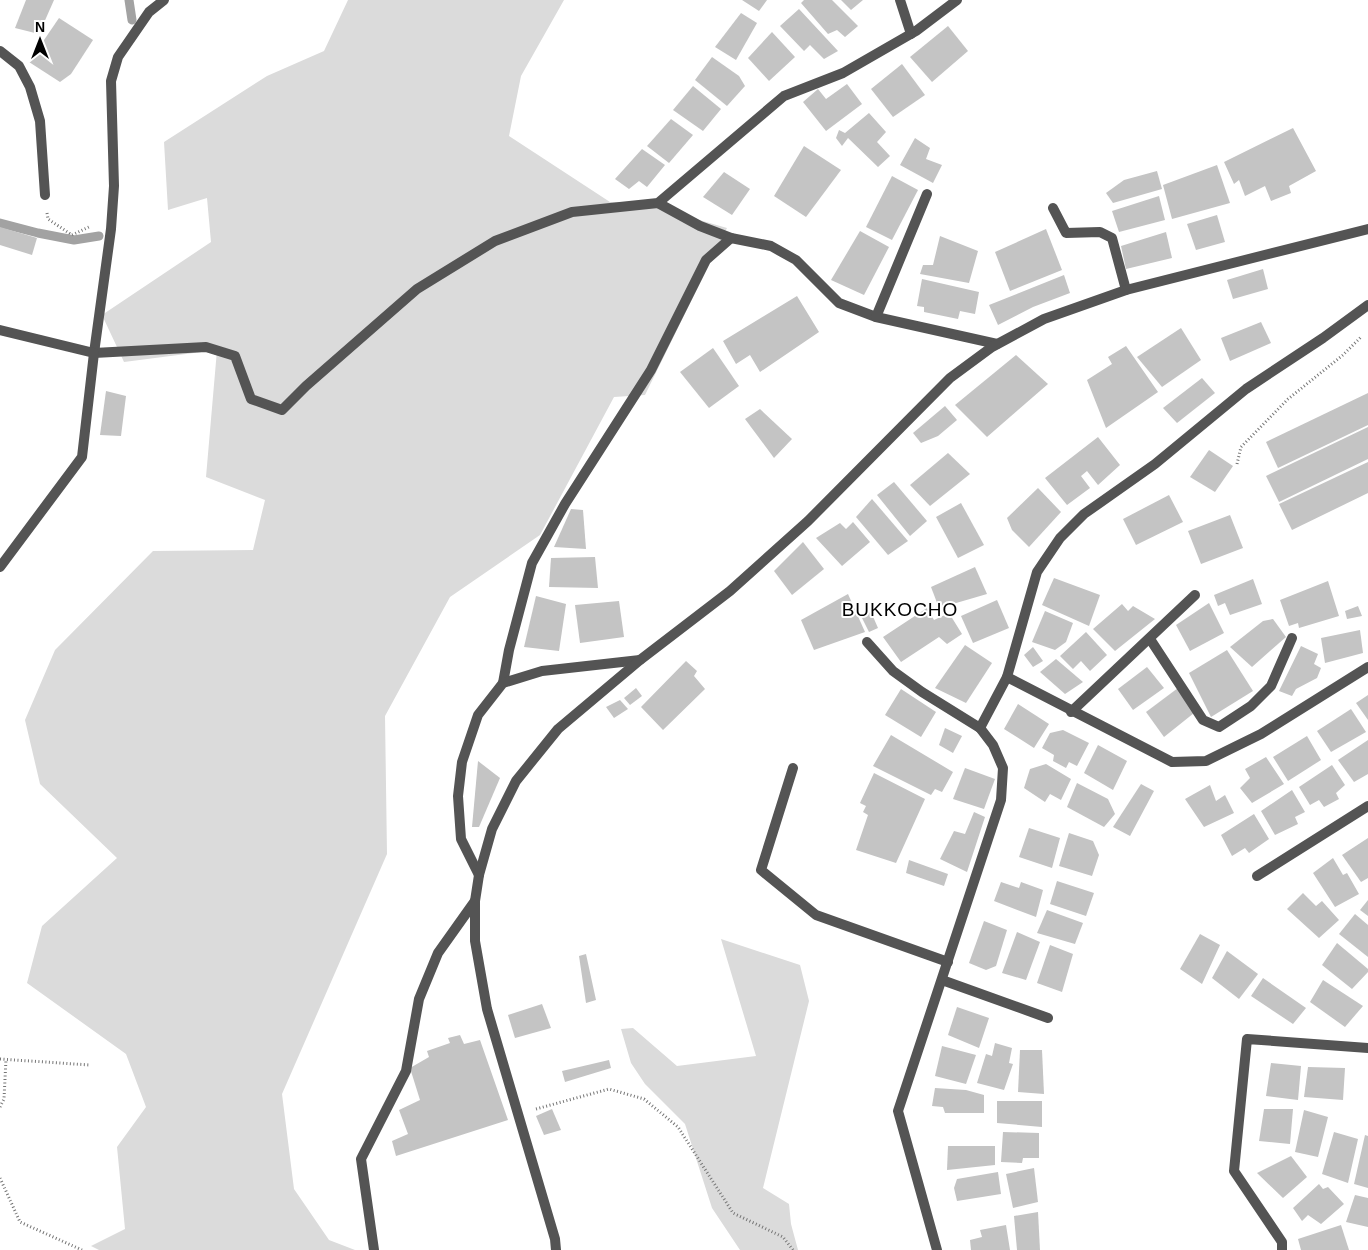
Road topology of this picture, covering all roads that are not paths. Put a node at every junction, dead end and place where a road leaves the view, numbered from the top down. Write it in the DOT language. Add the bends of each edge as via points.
graph roads {
  1 [pos="164,0"];
  2 [pos="900,0"];
  3 [pos="957,0"];
  4 [pos="911,34"];
  5 [pos="0,51"];
  6 [pos="927,194"];
  7 [pos="45,195"];
  8 [pos="658,203"];
  9 [pos="1053,208"];
  10 [pos="1368,229"];
  11 [pos="731,238"];
  12 [pos="1126,290"];
  13 [pos="1368,305"];
  14 [pos="876,317"];
  15 [pos="0,330"];
  16 [pos="997,344"];
  17 [pos="94,353"];
  18 [pos="0,567"];
  19 [pos="1195,595"];
  20 [pos="1150,638"];
  21 [pos="1292,638"];
  22 [pos="867,642"];
  23 [pos="640,660"];
  24 [pos="1368,667"];
  25 [pos="1007,677"];
  26 [pos="503,683"];
  27 [pos="1071,712"];
  28 [pos="980,728"];
  29 [pos="793,768"];
  30 [pos="1368,806"];
  31 [pos="479,875"];
  32 [pos="1258,876"];
  33 [pos="475,901"];
  34 [pos="948,962"];
  35 [pos="942,980"];
  36 [pos="1048,1018"];
  37 [pos="1368,1048"];
  38 [pos="374,1250"];
  39 [pos="556,1250"];
  40 [pos="937,1250"];
  41 [pos="1282,1250"];
  1 -- 17 [label="street" via="149,12 118,57 110,82 114,154 112,207"];
  2 -- 4 [label="street"];
  3 -- 4 [label="street"];
  4 -- 8 [label="street" via="843,73 784,96"];
  5 -- 7 [label="street" via="19,66 30,87 40,121"];
  6 -- 14 [label="street"];
  8 -- 11 [label="street" via="700,226"];
  8 -- 17 [label="street" via="572,212 495,241 417,289 282,410 251,399 235,356 206,347"];
  9 -- 12 [label="street" via="1066,233 1100,232 1112,238"];
  10 -- 12 [label="street"];
  11 -- 14 [label="street" via="771,246 796,260 839,303"];
  11 -- 26 [label="street" via="706,260 651,370 565,504 532,563"];
  12 -- 16 [label="street" via="1044,319"];
  13 -- 25 [label="street" via="1246,389 1155,464 1084,514 1060,538 1037,572"];
  14 -- 16 [label="street"];
  15 -- 17 [label="street"];
  16 -- 23 [label="street" via="950,378 808,521 730,592"];
  17 -- 18 [label="street" via="82,457"];
  19 -- 20 [label="street"];
  20 -- 21 [label="street" via="1203,720 1218,727 1250,706 1271,686"];
  20 -- 27 [label="street"];
  22 -- 28 [label="street" via="893,670"];
  23 -- 26 [label="street" via="542,670"];
  23 -- 31 [label="street" via="558,729 516,781 492,829"];
  24 -- 27 [label="street" via="1261,734 1206,761 1172,762"];
  25 -- 27 [label="street"];
  25 -- 28 [label="street"];
  26 -- 31 [label="street" via="478,715 462,762 458,796 461,839"];
  28 -- 34 [label="street" via="993,745 1003,768 1001,800"];
  29 -- 34 [label="street" via="761,870 816,915"];
  30 -- 32 [label="street"];
  31 -- 33 [label="street"];
  33 -- 38 [label="street" via="438,953 419,999 406,1071 361,1159"];
  33 -- 39 [label="street" via="475,941 486,1009"];
  34 -- 35 [label="street"];
  35 -- 36 [label="street"];
  35 -- 40 [label="street" via="898,1111"];
  37 -- 41 [label="street" via="1247,1039 1234,1171 1282,1242"];
}
